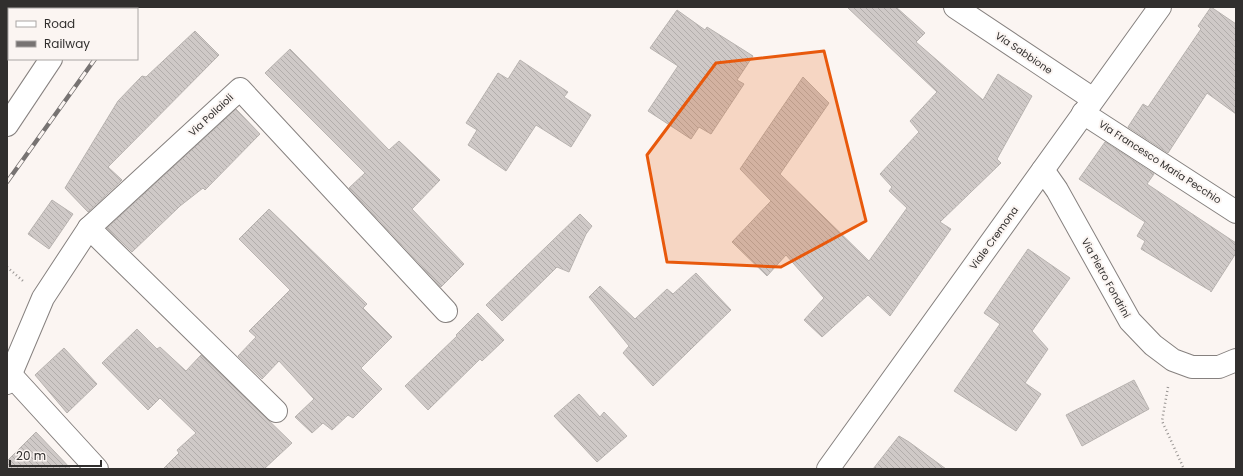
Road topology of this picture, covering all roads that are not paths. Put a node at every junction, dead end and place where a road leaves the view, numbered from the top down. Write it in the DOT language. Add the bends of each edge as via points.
graph roads {
  1 [pos="955,7"];
  2 [pos="1160,7"];
  3 [pos="50,60"];
  4 [pos="1088,106"];
  5 [pos="7,125"];
  6 [pos="1043,170"];
  7 [pos="1236,212"];
  8 [pos="89,228"];
  9 [pos="446,311"];
  10 [pos="1236,360"];
  11 [pos="8,378"];
  12 [pos="276,411"];
  13 [pos="96,469"];
  14 [pos="828,469"];
  1 -- 4 [label="street, Via Sabbione"];
  2 -- 4 [label="street, Viale Cremona"];
  3 -- 5 [label="street"];
  4 -- 6 [label="street, Viale Cremona"];
  4 -- 7 [label="street, Via Francesco Maria Pecchio"];
  6 -- 10 [label="street, Via Pietro Fondrini" via="1057,190 1130,321 1153,345 1173,360 1192,367 1218,367"];
  6 -- 14 [label="street, Viale Cremona"];
  8 -- 9 [label="street, Via Pollaioli" via="240,89"];
  8 -- 11 [label="street, Via Pollaioli" via="43,298"];
  8 -- 12 [label="street"];
  11 -- 13 [label="street"];
}
